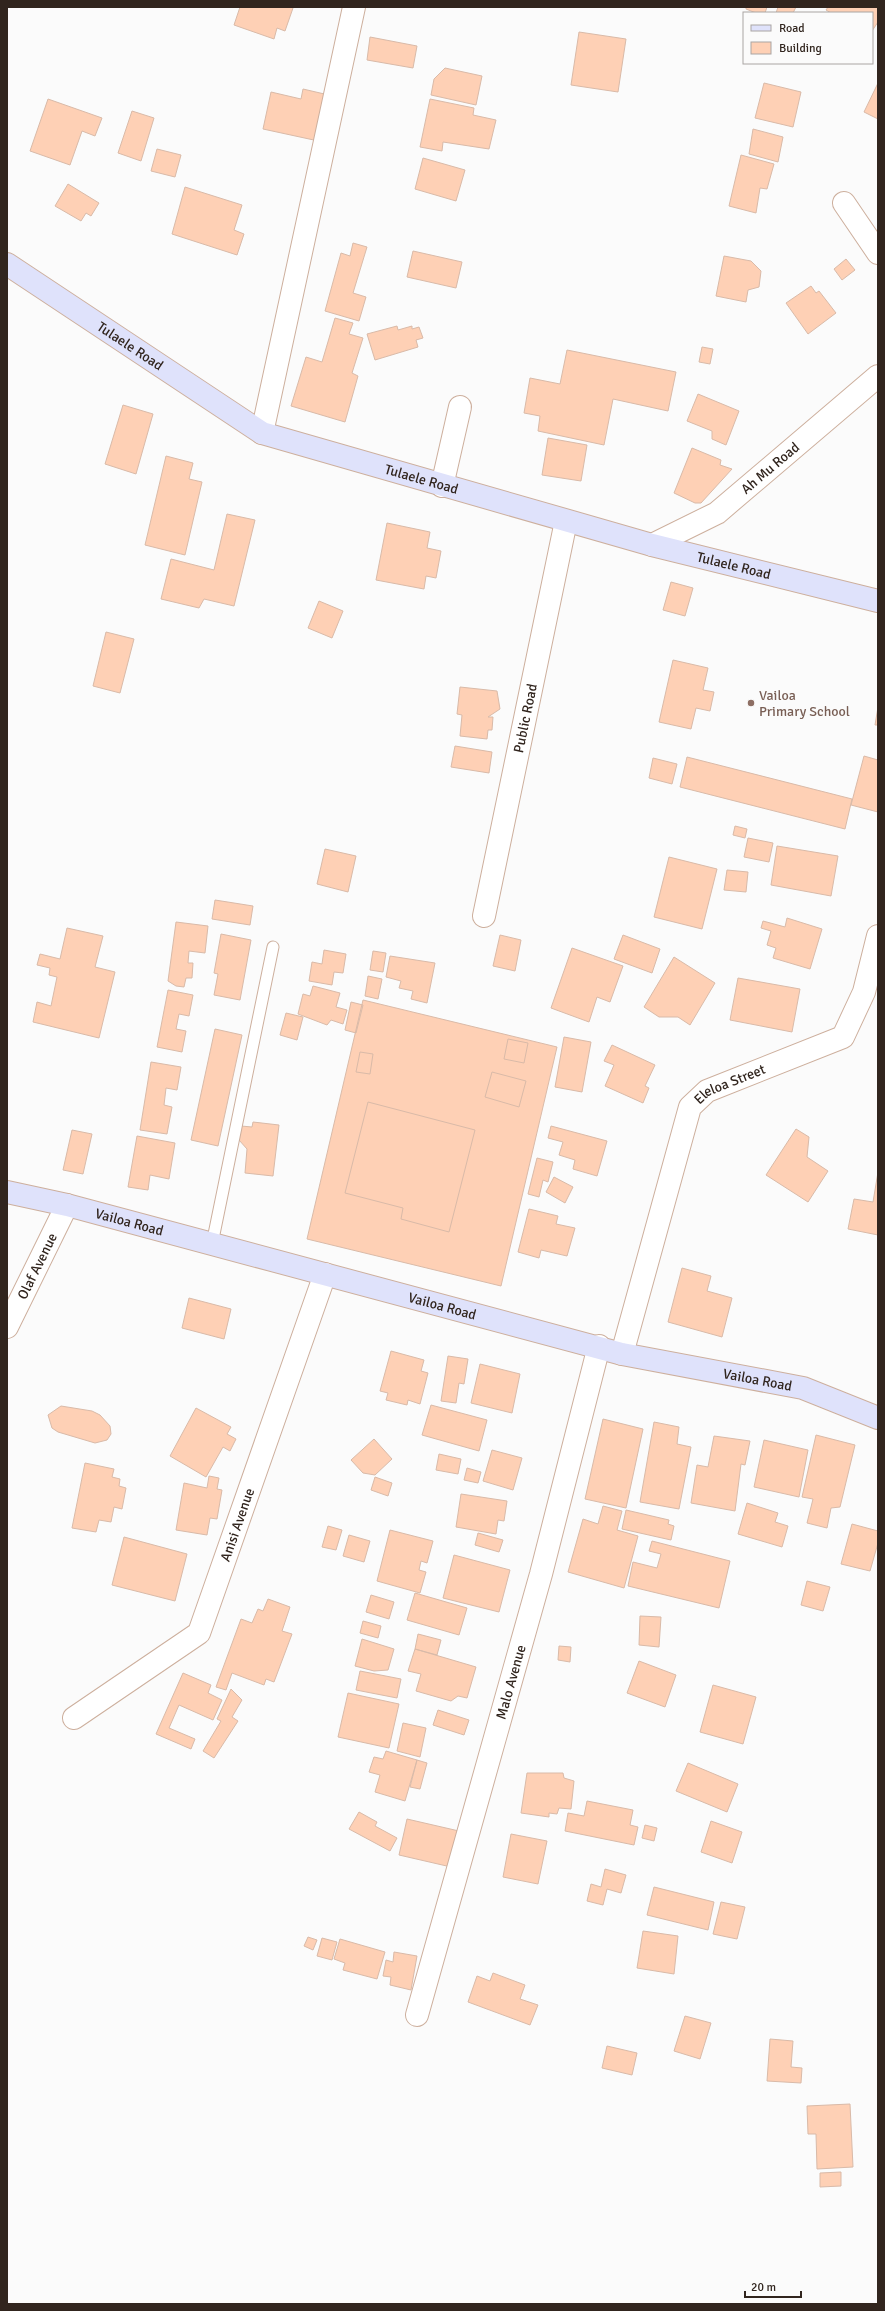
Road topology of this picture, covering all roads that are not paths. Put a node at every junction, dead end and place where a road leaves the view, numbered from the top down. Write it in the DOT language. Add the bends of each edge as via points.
graph roads {
  1 [pos="354,7"];
  2 [pos="844,203"];
  3 [pos="878,252"];
  4 [pos="7,264"];
  5 [pos="878,376"];
  6 [pos="460,407"];
  7 [pos="262,433"];
  8 [pos="442,486"];
  9 [pos="566,521"];
  10 [pos="652,545"];
  11 [pos="878,601"];
  12 [pos="484,916"];
  13 [pos="878,936"];
  14 [pos="273,947"];
  15 [pos="7,1192"];
  16 [pos="67,1205"];
  17 [pos="212,1244"];
  18 [pos="325,1274"];
  19 [pos="7,1327"];
  20 [pos="599,1346"];
  21 [pos="622,1354"];
  22 [pos="878,1418"];
  23 [pos="74,1718"];
  24 [pos="417,2015"];
  1 -- 7 [label="street"];
  2 -- 3 [label="street"];
  4 -- 7 [label="street, Tulaele Road"];
  5 -- 10 [label="street, Ah Mu Road" via="717,513"];
  6 -- 8 [label="street"];
  7 -- 8 [label="street, Tulaele Road"];
  8 -- 9 [label="street, Tulaele Road"];
  9 -- 10 [label="street, Tulaele Road"];
  9 -- 12 [label="street, Public Road"];
  10 -- 11 [label="street, Tulaele Road"];
  13 -- 21 [label="street, Eleloa Street" via="864,992 843,1037 707,1091 690,1107"];
  14 -- 17 [label="lane"];
  15 -- 16 [label="street, Vailoa Road"];
  16 -- 17 [label="street, Vailoa Road"];
  16 -- 19 [label="street, Olaf Avenue"];
  17 -- 18 [label="street, Vailoa Road"];
  18 -- 20 [label="street, Vailoa Road"];
  18 -- 23 [label="street, Anisi Avenue" via="199,1633"];
  20 -- 21 [label="street, Vailoa Road"];
  20 -- 24 [label="street, Malo Avenue" via="541,1574"];
  21 -- 22 [label="street, Vailoa Road" via="804,1388"];
}
